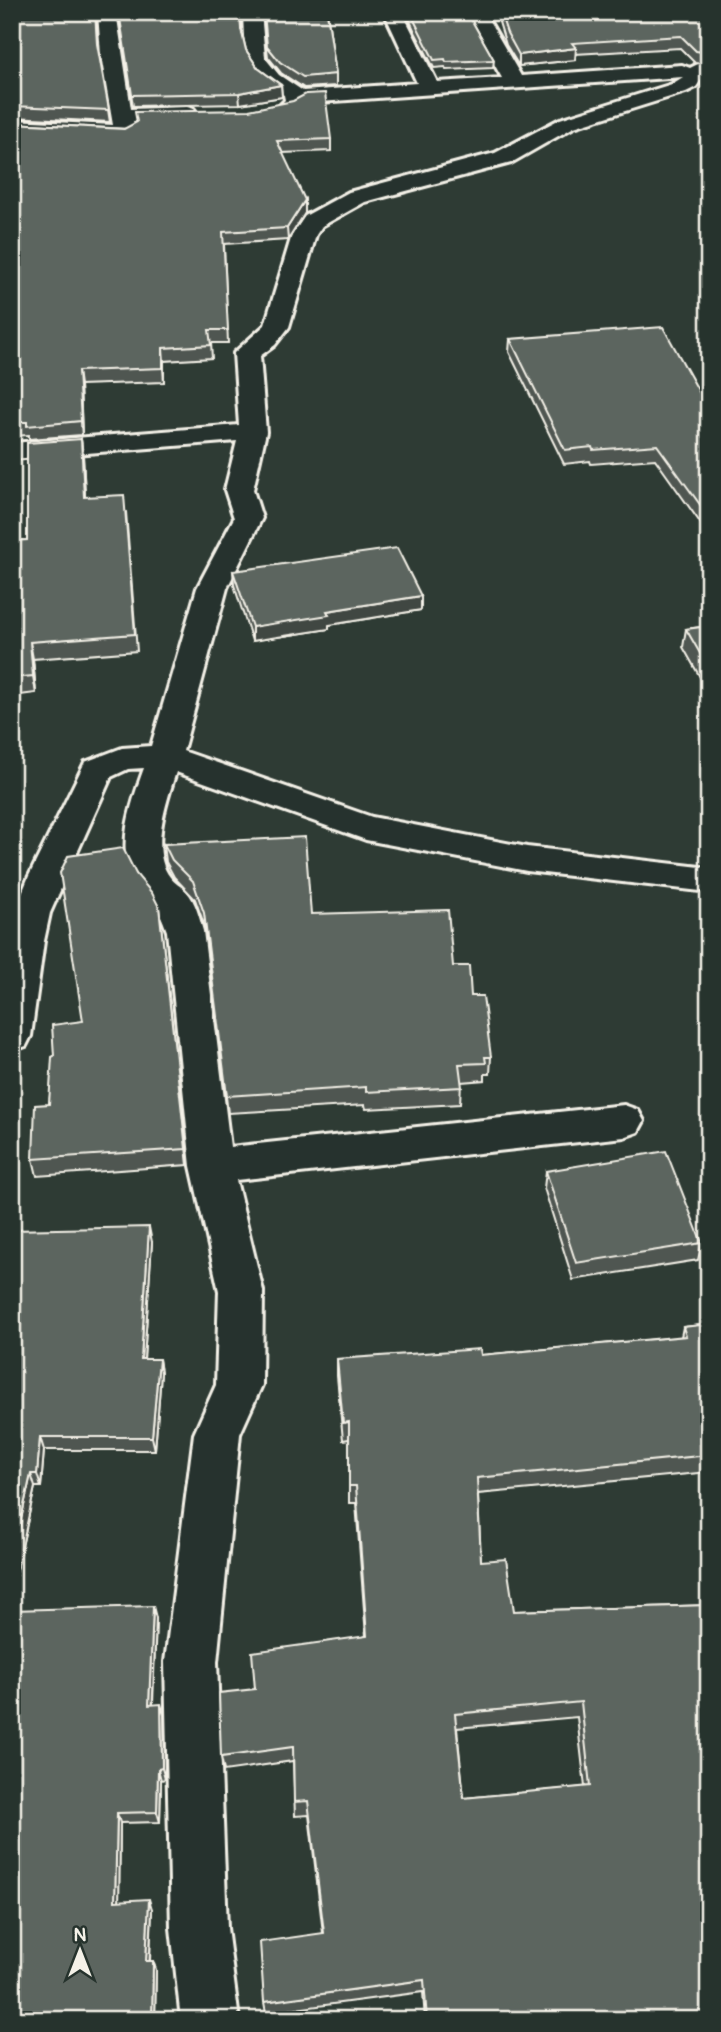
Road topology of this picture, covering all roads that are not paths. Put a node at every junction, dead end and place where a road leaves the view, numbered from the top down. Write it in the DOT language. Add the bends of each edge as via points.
graph roads {
  1 [pos="107,12"];
  2 [pos="252,12"];
  3 [pos="393,12"];
  4 [pos="474,12"];
  5 [pos="704,70"];
  6 [pos="516,84"];
  7 [pos="429,88"];
  8 [pos="295,98"];
  9 [pos="270,110"];
  10 [pos="205,113"];
  11 [pos="123,115"];
  12 [pos="12,126"];
  13 [pos="253,432"];
  14 [pos="12,451"];
  15 [pos="165,756"];
  16 [pos="709,880"];
  17 [pos="12,1036"];
  18 [pos="624,1121"];
  19 [pos="212,1167"];
  20 [pos="210,2020"];
  1 -- 11 [label="street"];
  2 -- 8 [label="street" via="255,59"];
  3 -- 7 [label="street"];
  4 -- 6 [label="street"];
  5 -- 6 [label="street"];
  5 -- 13 [label="street" via="679,88 567,123 503,158 368,193 313,221 304,235 277,327 247,353"];
  6 -- 7 [label="street"];
  7 -- 8 [label="street"];
  8 -- 9 [label="street" via="292,105"];
  10 -- 11 [label="street"];
  11 -- 12 [label="street" via="125,132"];
  13 -- 14 [label="street"];
  13 -- 15 [label="street" via="239,489 247,518 212,588"];
  15 -- 16 [label="street" via="366,828 527,859"];
  15 -- 17 [label="street" via="122,759 97,770 50,866 31,917"];
  15 -- 19 [label="street" via="148,806 145,859 153,882 175,902 185,931"];
  18 -- 19 [label="street"];
  19 -- 20 [label="street" via="241,1292 239,1385 217,1434 191,1662 199,1928"];
}
